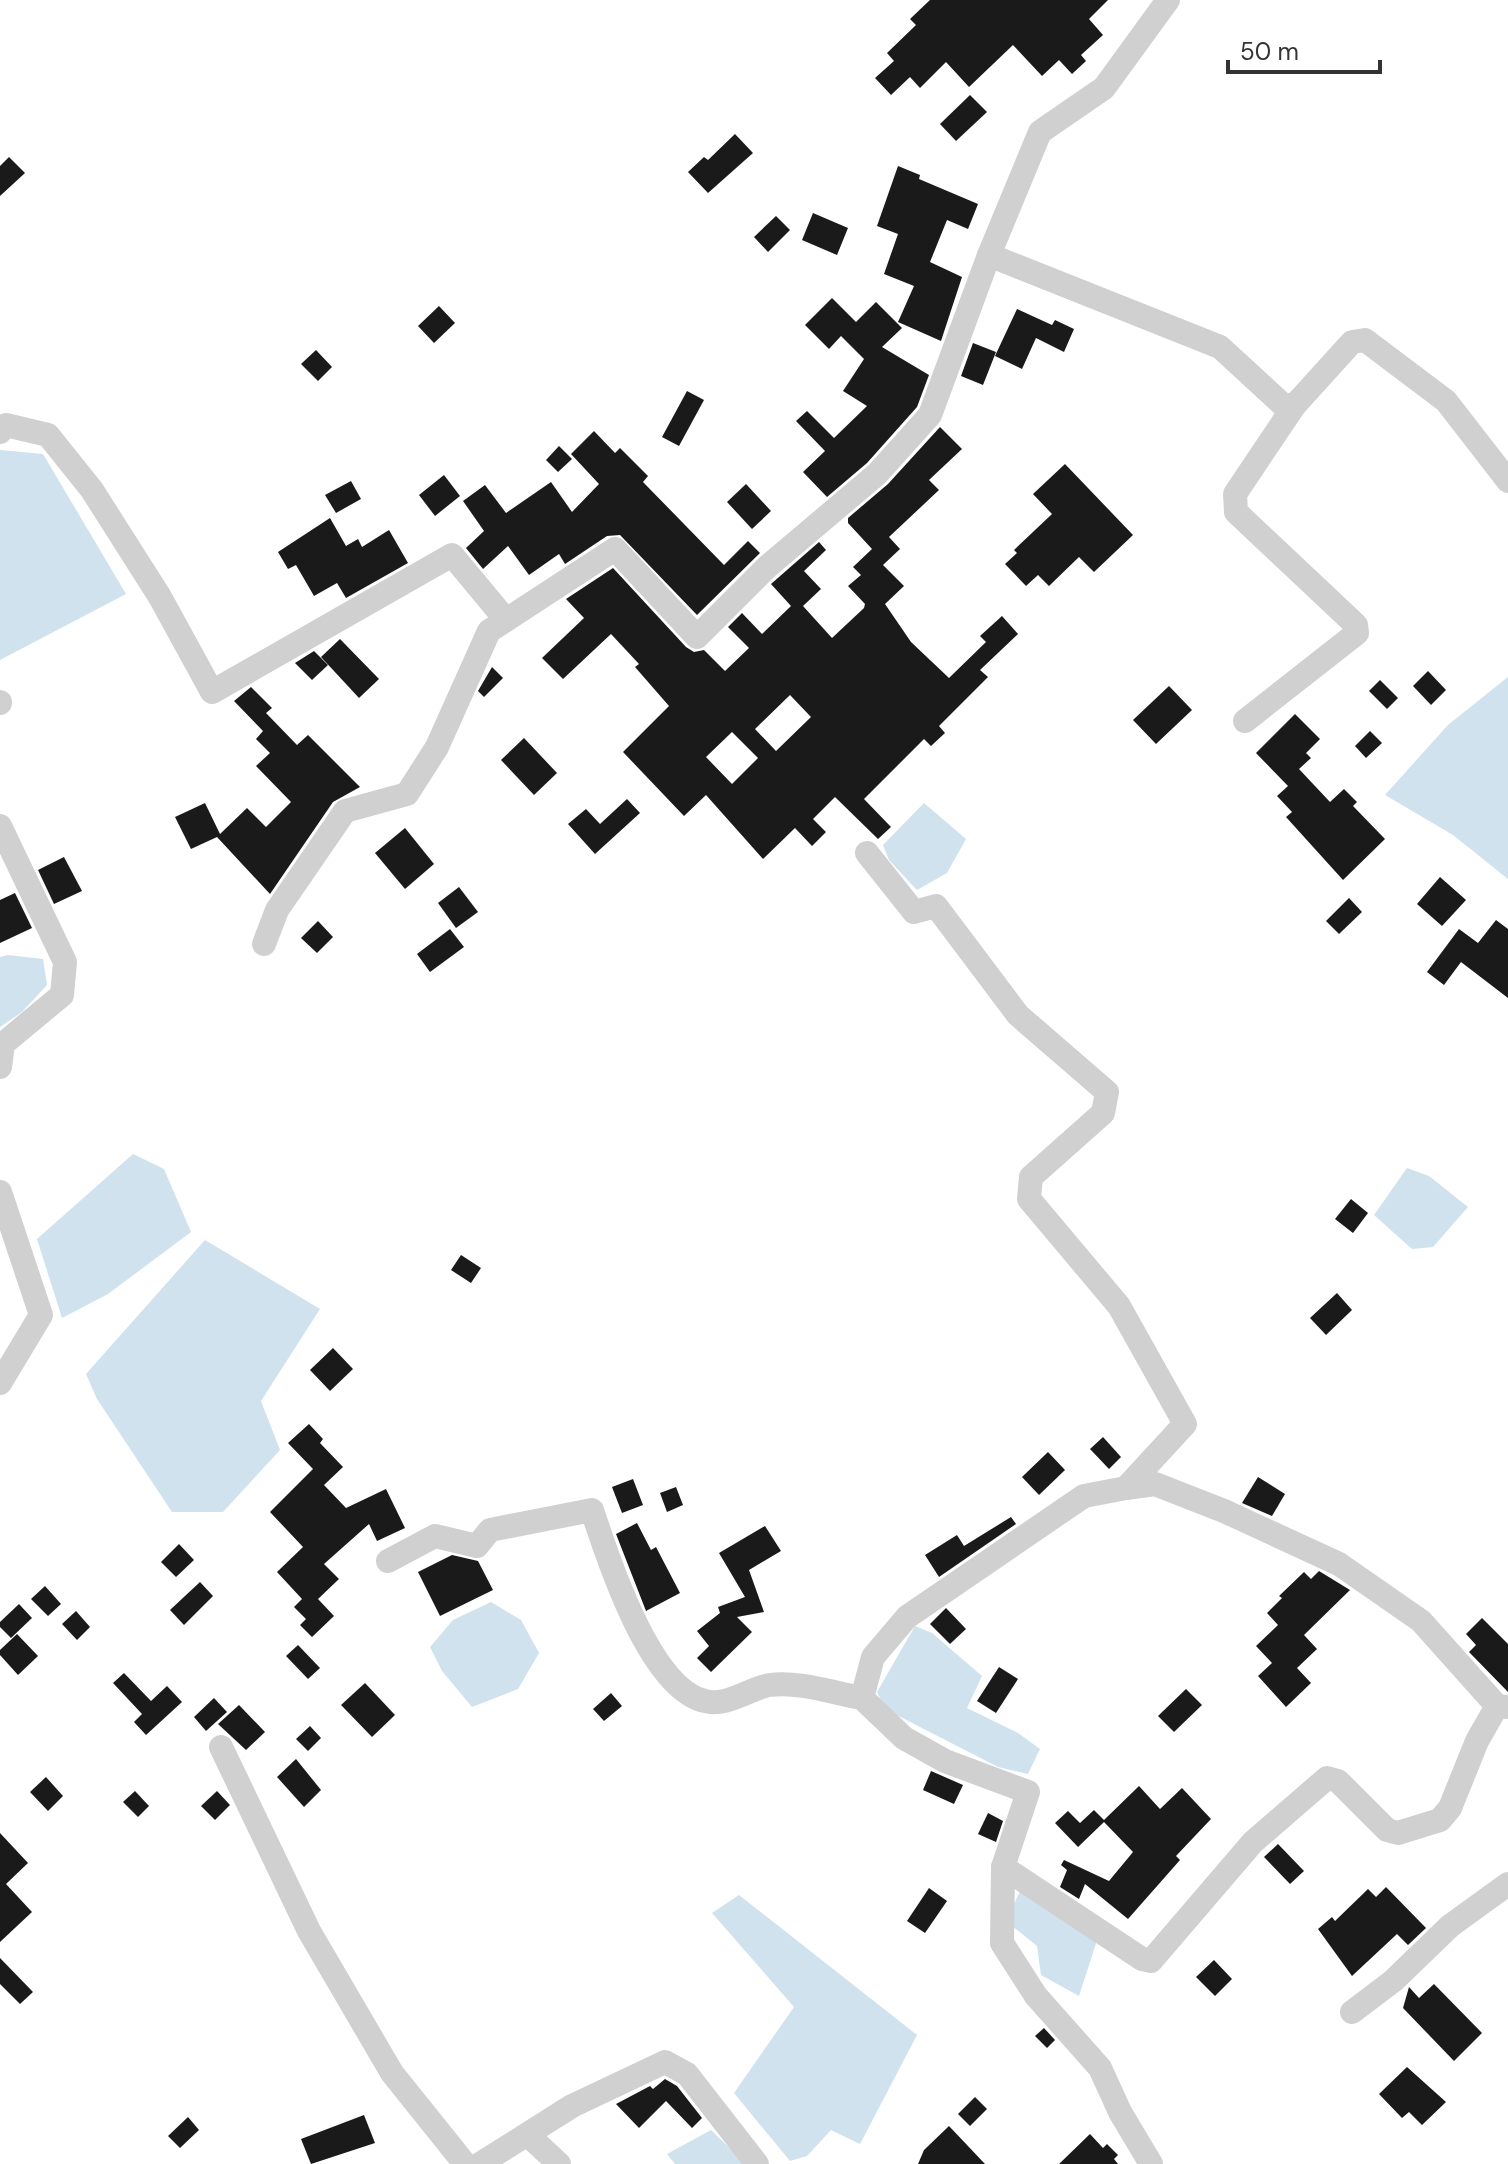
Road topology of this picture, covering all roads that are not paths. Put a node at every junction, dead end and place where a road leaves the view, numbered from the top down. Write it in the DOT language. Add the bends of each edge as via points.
graph roads {
  1 [pos="1168,0"];
  2 [pos="989,255"];
  3 [pos="1294,406"];
  4 [pos="0,432"];
  5 [pos="1508,481"];
  6 [pos="506,620"];
  7 [pos="1245,721"];
  8 [pos="0,826"];
  9 [pos="867,853"];
  10 [pos="264,944"];
  11 [pos="0,1067"];
  12 [pos="0,1192"];
  13 [pos="0,1383"];
  14 [pos="1126,1488"];
  15 [pos="388,1561"];
  16 [pos="862,1698"];
  17 [pos="1502,1707"];
  18 [pos="221,1747"];
  19 [pos="1003,1867"];
  20 [pos="1508,1884"];
  21 [pos="1352,2012"];
  22 [pos="529,2136"];
  23 [pos="465,2164"];
  24 [pos="480,2164"];
  25 [pos="559,2164"];
  26 [pos="757,2164"];
  27 [pos="1151,2164"];
  1 -- 2 [label="street" via="1104,88 1040,132"];
  2 -- 3 [label="street" via="1220,347 1282,404"];
  2 -- 6 [label="street" via="930,415 877,474 767,567 697,637 615,549"];
  3 -- 5 [label="street" via="1352,342 1365,340 1446,401"];
  3 -- 7 [label="street" via="1233,503 1236,512 1356,625 1357,633"];
  4 -- 6 [label="street" via="6,425 48,435 57,446 92,490 160,597 212,692 452,555"];
  6 -- 10 [label="street" via="489,631 437,747 407,794 345,811 277,910"];
  8 -- 11 [label="street" via="65,962 62,995 3,1044"];
  9 -- 14 [label="street" via="914,912 936,906 1018,1015 1107,1092 1103,1113 1031,1177 1029,1199 1119,1306 1185,1424"];
  12 -- 13 [label="street" via="41,1315"];
  14 -- 16 [label="street" via="1084,1496 907,1617 873,1657"];
  14 -- 17 [label="street" via="1155,1484 1339,1564 1421,1621"];
  15 -- 16 [label="street" via="435,1536 477,1546 490,1530 592,1510 640,1633 669,1677 694,1695 706,1702 771,1685"];
  16 -- 19 [label="street" via="904,1738 931,1754 1028,1792"];
  17 -- 19 [label="street" via="1477,1741 1440,1820 1398,1833 1387,1830 1338,1781 1327,1778 1253,1842 1151,1961"];
  18 -- 23 [label="street" via="316,1944 392,2073"];
  19 -- 27 [label="street" via="1002,1943 1036,1996 1100,2068"];
  20 -- 21 [label="street" via="1450,1926"];
  22 -- 24 [label="street"];
  22 -- 25 [label="street"];
  22 -- 26 [label="street" via="572,2106 665,2062 687,2074"];
}
